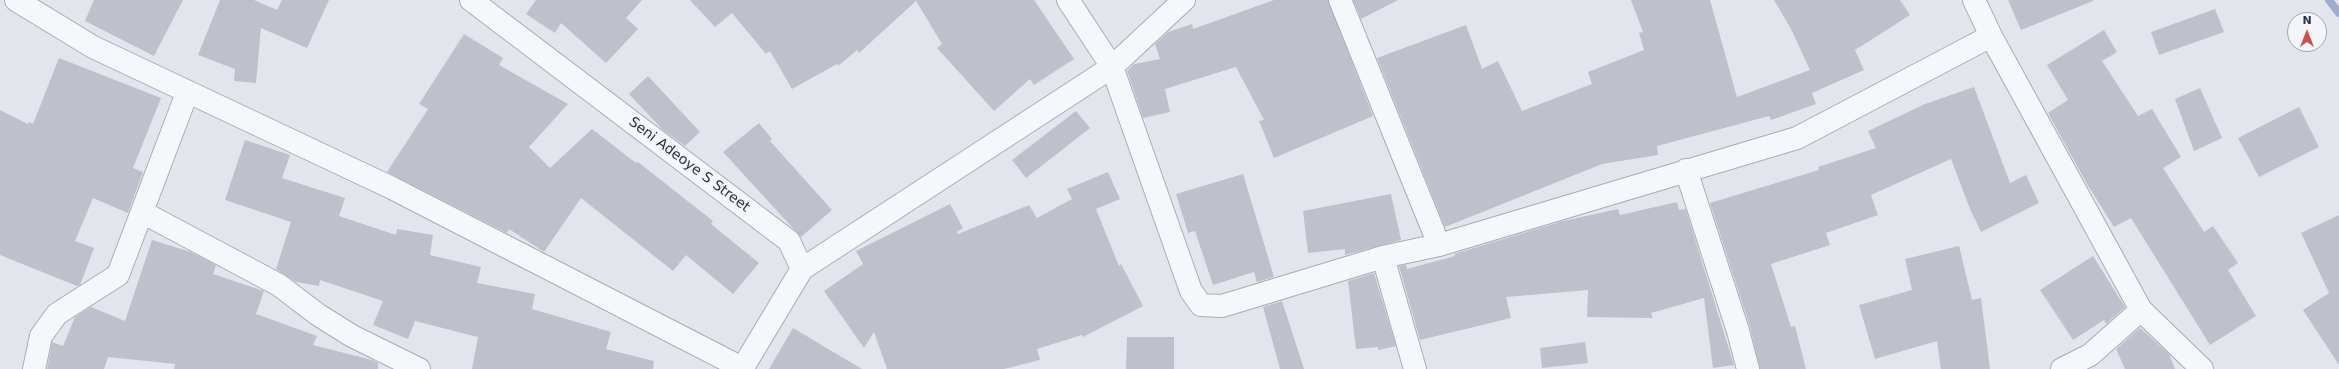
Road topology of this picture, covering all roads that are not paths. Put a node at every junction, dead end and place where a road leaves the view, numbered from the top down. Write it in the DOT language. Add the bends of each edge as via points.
graph roads {
  1 [pos="16,0"];
  2 [pos="471,0"];
  3 [pos="1068,0"];
  4 [pos="1184,0"];
  5 [pos="1340,0"];
  6 [pos="1974,0"];
  7 [pos="1991,36"];
  8 [pos="1112,67"];
  9 [pos="187,93"];
  10 [pos="1686,170"];
  11 [pos="142,212"];
  12 [pos="1439,245"];
  13 [pos="1383,257"];
  14 [pos="802,269"];
  15 [pos="2141,310"];
  16 [pos="34,369"];
  17 [pos="419,369"];
  18 [pos="742,369"];
  19 [pos="1415,369"];
  20 [pos="1748,369"];
  21 [pos="2062,369"];
  22 [pos="2202,369"];
  1 -- 9 [label="street" via="92,47"];
  2 -- 14 [label="street, Seni Adeoye S Street" via="789,241"];
  3 -- 8 [label="street"];
  4 -- 8 [label="street"];
  5 -- 12 [label="street"];
  6 -- 7 [label="street"];
  7 -- 10 [label="street" via="1797,138"];
  7 -- 15 [label="street"];
  8 -- 13 [label="street" via="1192,291 1201,305 1222,306"];
  8 -- 14 [label="street"];
  9 -- 11 [label="street"];
  9 -- 18 [label="street" via="392,188"];
  10 -- 12 [label="street"];
  10 -- 20 [label="street"];
  11 -- 16 [label="street" via="118,275 57,314 41,336"];
  11 -- 17 [label="street" via="279,285 317,314 352,336"];
  12 -- 13 [label="street"];
  13 -- 19 [label="street"];
  14 -- 18 [label="street"];
  15 -- 21 [label="street" via="2090,355"];
  15 -- 22 [label="street"];
}
